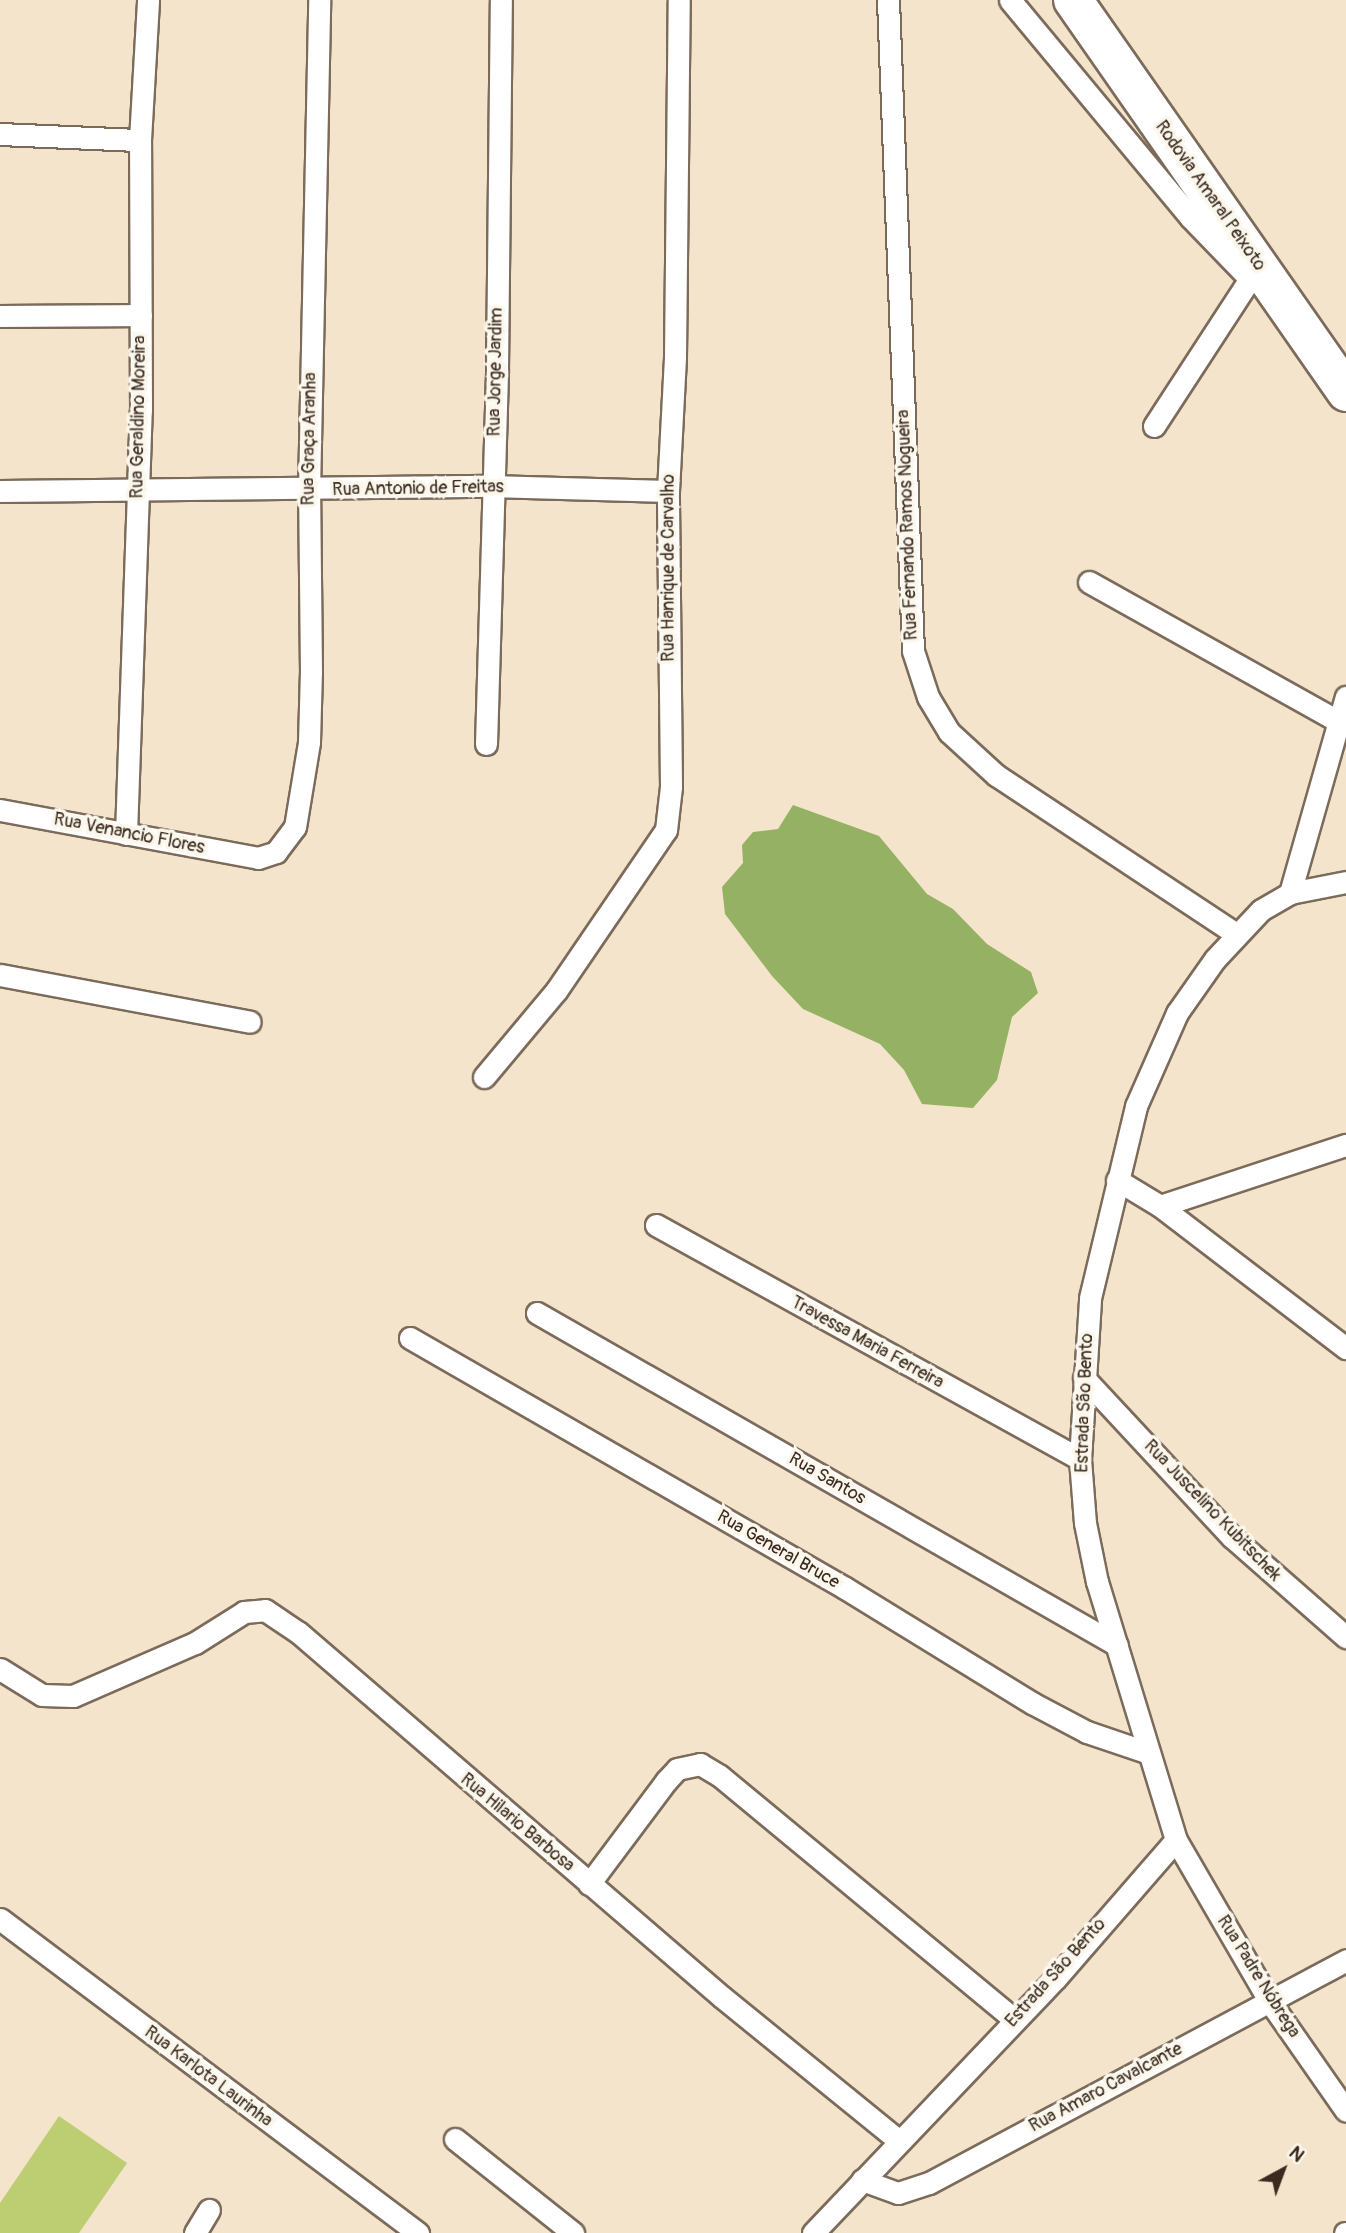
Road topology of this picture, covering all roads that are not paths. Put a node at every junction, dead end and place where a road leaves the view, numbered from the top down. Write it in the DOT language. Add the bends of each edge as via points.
graph roads {
  1 [pos="148,0"];
  2 [pos="319,0"];
  3 [pos="501,0"];
  4 [pos="679,0"];
  5 [pos="888,0"];
  6 [pos="1010,0"];
  7 [pos="1073,0"];
  8 [pos="0,134"];
  9 [pos="140,140"];
  10 [pos="1250,279"];
  11 [pos="141,315"];
  12 [pos="0,316"];
  13 [pos="1306,334"];
  14 [pos="1346,392"];
  15 [pos="1154,426"];
  16 [pos="493,486"];
  17 [pos="138,489"];
  18 [pos="0,491"];
  19 [pos="309,491"];
  20 [pos="667,491"];
  21 [pos="1089,582"];
  22 [pos="1346,697"];
  23 [pos="1340,722"];
  24 [pos="486,744"];
  25 [pos="1,815"];
  26 [pos="127,834"];
  27 [pos="258,858"];
  28 [pos="1346,882"];
  29 [pos="1290,893"];
  30 [pos="1236,934"];
  31 [pos="0,975"];
  32 [pos="250,1022"];
  33 [pos="484,1077"];
  34 [pos="1346,1145"];
  35 [pos="1117,1180"];
  36 [pos="1160,1206"];
  37 [pos="656,1224"];
  38 [pos="537,1313"];
  39 [pos="410,1338"];
  40 [pos="1346,1348"];
  41 [pos="1084,1378"];
  42 [pos="1080,1459"];
  43 [pos="1346,1637"];
  44 [pos="1117,1645"];
  45 [pos="0,1669"];
  46 [pos="1149,1753"];
  47 [pos="1176,1840"];
  48 [pos="589,1884"];
  49 [pos="0,1919"];
  50 [pos="1346,1960"];
  51 [pos="1268,1999"];
  52 [pos="1015,2020"];
  53 [pos="1346,2111"];
  54 [pos="455,2139"];
  55 [pos="898,2140"];
  56 [pos="862,2180"];
  57 [pos="209,2210"];
  58 [pos="195,2233"];
  59 [pos="418,2233"];
  60 [pos="573,2233"];
  61 [pos="813,2233"];
  1 -- 9 [label="street, Rua Geraldino Moreira"];
  2 -- 19 [label="street, Rua Graça Aranha"];
  3 -- 16 [label="street, Rua Jorge Jardim"];
  4 -- 20 [label="street, Rua Hanrique de Carvalho" via="675,357"];
  5 -- 30 [label="street, Rua Fernando Ramos Nogueira" via="913,651 928,697 949,732 996,775"];
  6 -- 10 [label="street" via="1190,217"];
  7 -- 13 [label="highway, Rodovia Amaral Peixoto"];
  8 -- 9 [label="street"];
  9 -- 11 [label="street, Rua Geraldino Moreira"];
  10 -- 13 [label="street"];
  10 -- 15 [label="street"];
  11 -- 12 [label="street"];
  11 -- 17 [label="street, Rua Geraldino Moreira"];
  13 -- 14 [label="highway, Rodovia Amaral Peixoto"];
  16 -- 19 [label="street, Rua Antonio de Freitas"];
  16 -- 20 [label="street, Rua Antonio de Freitas"];
  16 -- 24 [label="street, Rua Jorge Jardim"];
  17 -- 18 [label="street, Rua Antonio de Freitas"];
  17 -- 19 [label="street, Rua Antonio de Freitas"];
  17 -- 26 [label="street, Rua Geraldino Moreira"];
  19 -- 27 [label="street, Rua Graça Aranha" via="309,742 295,827 276,852"];
  20 -- 33 [label="street, Rua Hanrique de Carvalho" via="671,788 666,830 556,991"];
  21 -- 23 [label="street"];
  22 -- 23 [label="street"];
  23 -- 29 [label="street"];
  25 -- 26 [label="street, Rua Venancio Flores"];
  26 -- 27 [label="street, Rua Venancio Flores"];
  28 -- 29 [label="street, Estrada São Bento"];
  29 -- 30 [label="street, Estrada São Bento" via="1261,910"];
  30 -- 35 [label="street, Estrada São Bento" via="1177,1013 1136,1106"];
  31 -- 32 [label="street"];
  34 -- 36 [label="street"];
  35 -- 36 [label="street"];
  35 -- 41 [label="street, Estrada São Bento" via="1090,1298"];
  36 -- 40 [label="street"];
  37 -- 42 [label="street, Travessa Maria Ferreira"];
  38 -- 44 [label="street, Rua Santos"];
  39 -- 46 [label="street, Rua General Bruce" via="845,1588 1032,1703 1087,1732"];
  41 -- 42 [label="street, Estrada São Bento"];
  41 -- 43 [label="street, Rua Juscelino Kubitschek" via="1232,1537"];
  42 -- 44 [label="street, Estrada São Bento" via="1088,1535"];
  44 -- 46 [label="street, Estrada São Bento"];
  45 -- 48 [label="street, Rua Hilario Barbosa" via="56,1699 116,1679 195,1643 244,1612 265,1610 298,1632"];
  46 -- 47 [label="street, Estrada São Bento"];
  47 -- 51 [label="street, Rua Padre Nóbrega"];
  47 -- 52 [label="street, Estrada São Bento"];
  48 -- 52 [label="street" via="677,1769 700,1764"];
  48 -- 55 [label="street, Rua Hilario Barbosa"];
  49 -- 59 [label="street, Rua Karlota Laurinha"];
  50 -- 51 [label="street, Rua Amaro Cavalcante"];
  51 -- 53 [label="street, Rua Padre Nóbrega"];
  51 -- 56 [label="street, Rua Amaro Cavalcante" via="929,2183 898,2193"];
  52 -- 55 [label="street, Estrada São Bento"];
  54 -- 60 [label="street"];
  55 -- 56 [label="street, Estrada São Bento"];
  56 -- 61 [label="street, Estrada São Bento"];
  57 -- 58 [label="street"];
}
